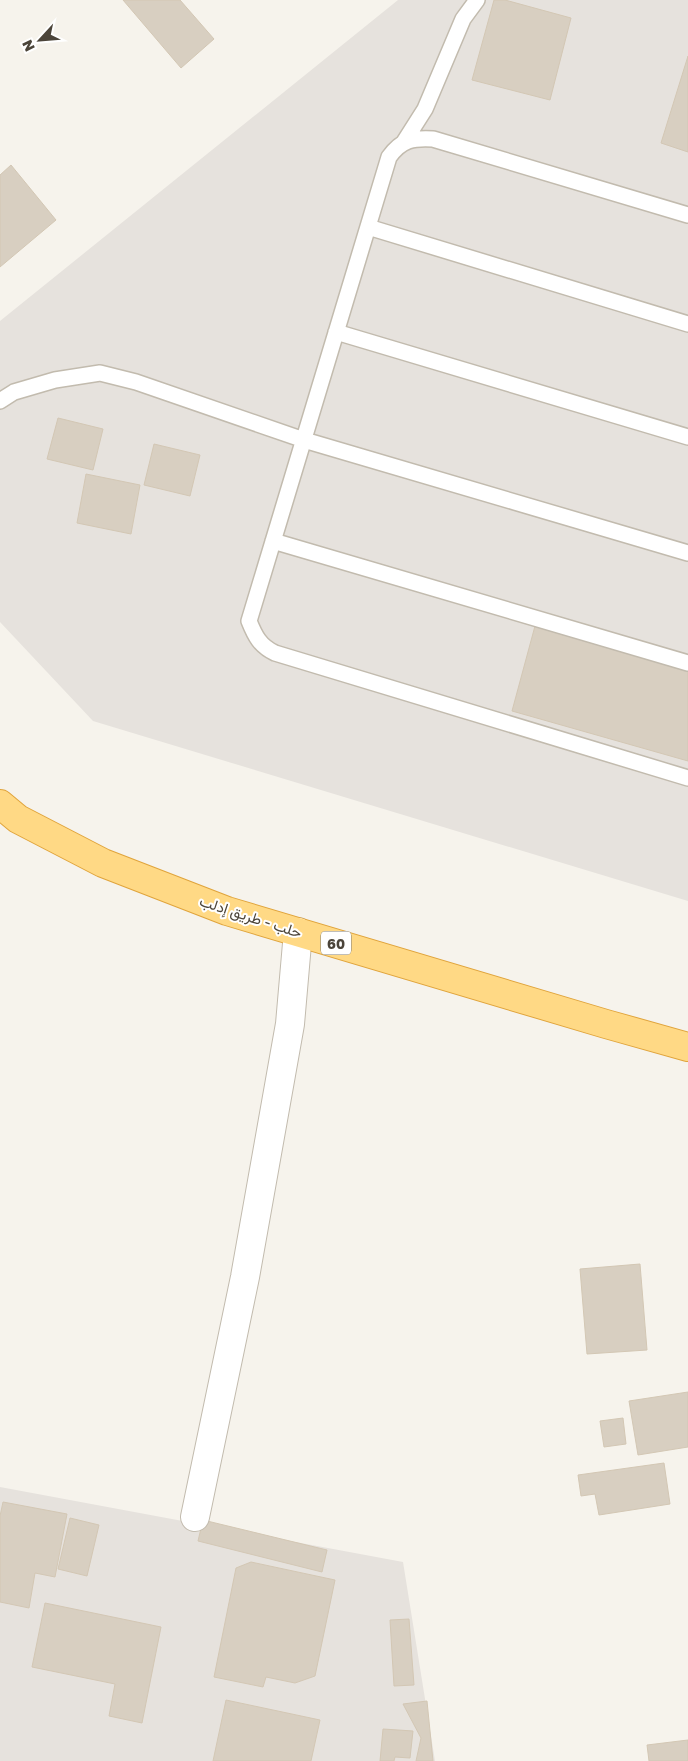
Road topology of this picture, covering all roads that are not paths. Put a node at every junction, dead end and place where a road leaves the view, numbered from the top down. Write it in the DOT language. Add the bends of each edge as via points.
graph roads {
  1 [pos="477,0"];
  2 [pos="404,142"];
  3 [pos="688,215"];
  4 [pos="368,227"];
  5 [pos="688,324"];
  6 [pos="336,332"];
  7 [pos="0,401"];
  8 [pos="688,437"];
  9 [pos="304,440"];
  10 [pos="273,541"];
  11 [pos="688,553"];
  12 [pos="688,663"];
  13 [pos="688,778"];
  14 [pos="0,804"];
  15 [pos="298,932"];
  16 [pos="688,1047"];
  17 [pos="195,1518"];
  1 -- 2 [label="lane" via="462,19 425,109"];
  2 -- 3 [label="lane" via="415,138 434,139"];
  2 -- 4 [label="lane" via="389,157"];
  4 -- 5 [label="lane"];
  4 -- 6 [label="lane"];
  6 -- 8 [label="lane"];
  6 -- 9 [label="lane"];
  7 -- 9 [label="lane" via="14,392 55,380 100,373 136,382"];
  9 -- 10 [label="lane"];
  9 -- 11 [label="lane"];
  10 -- 12 [label="lane"];
  10 -- 13 [label="lane" via="249,621 259,642 266,648"];
  14 -- 15 [label="highway, حلب - طريق إدلب / 60" via="18,819 103,863 228,911"];
  15 -- 16 [label="highway, حلب - طريق إدلب / 60"];
  15 -- 17 [label="street" via="290,1024 245,1278"];
}
